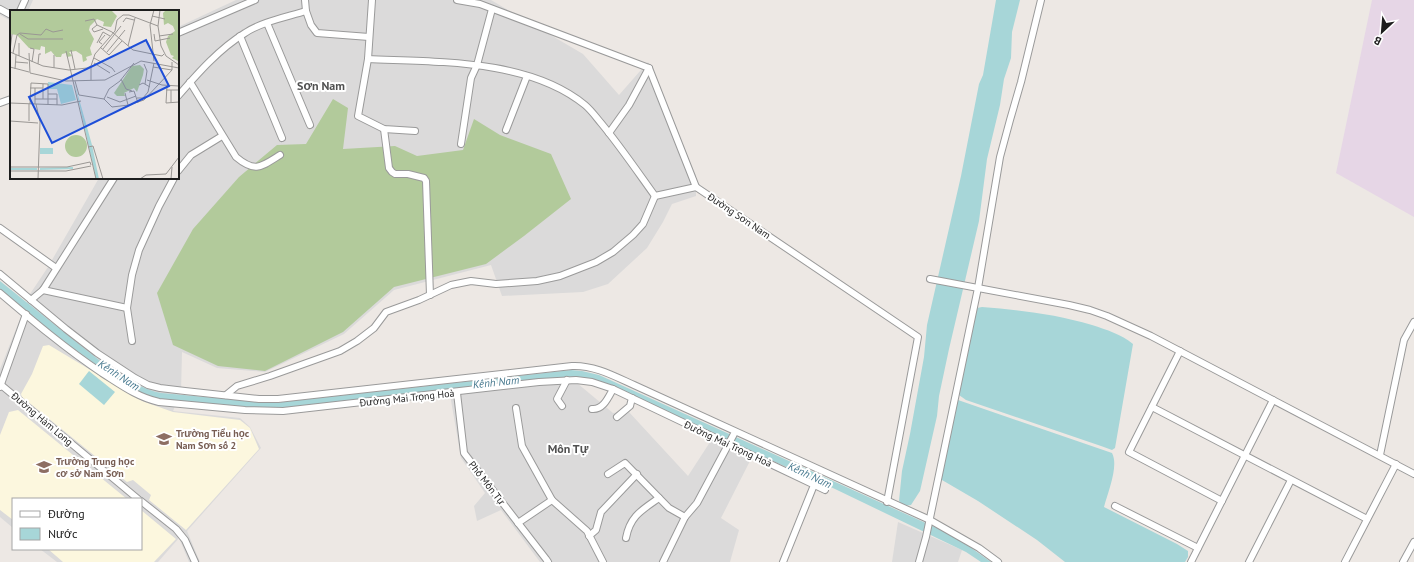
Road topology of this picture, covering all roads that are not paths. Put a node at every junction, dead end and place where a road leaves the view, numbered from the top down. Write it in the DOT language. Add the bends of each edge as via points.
graph roads {
  1 [pos="25,0"];
  2 [pos="255,0"];
  3 [pos="305,0"];
  4 [pos="372,0"];
  5 [pos="456,0"];
  6 [pos="1041,0"];
  7 [pos="492,8"];
  8 [pos="0,9"];
  9 [pos="20,10"];
  10 [pos="306,11"];
  11 [pos="10,14"];
  12 [pos="267,23"];
  13 [pos="179,33"];
  14 [pos="240,36"];
  15 [pos="369,37"];
  16 [pos="368,59"];
  17 [pos="477,65"];
  18 [pos="649,68"];
  19 [pos="527,76"];
  20 [pos="190,82"];
  21 [pos="179,95"];
  22 [pos="10,99"];
  23 [pos="0,103"];
  24 [pos="310,125"];
  25 [pos="384,129"];
  26 [pos="506,130"];
  27 [pos="415,131"];
  28 [pos="609,133"];
  29 [pos="222,136"];
  30 [pos="282,138"];
  31 [pos="461,144"];
  32 [pos="280,155"];
  33 [pos="179,167"];
  34 [pos="113,179"];
  35 [pos="173,179"];
  36 [pos="696,187"];
  37 [pos="655,196"];
  38 [pos="0,228"];
  39 [pos="56,268"];
  40 [pos="0,274"];
  41 [pos="930,279"];
  42 [pos="975,287"];
  43 [pos="43,290"];
  44 [pos="0,293"];
  45 [pos="430,295"];
  46 [pos="32,300"];
  47 [pos="127,308"];
  48 [pos="26,314"];
  49 [pos="1414,322"];
  50 [pos="132,341"];
  51 [pos="1180,351"];
  52 [pos="567,380"];
  53 [pos="0,385"];
  54 [pos="613,390"];
  55 [pos="456,393"];
  56 [pos="226,395"];
  57 [pos="632,398"];
  58 [pos="1273,400"];
  59 [pos="562,406"];
  60 [pos="1152,407"];
  61 [pos="516,408"];
  62 [pos="592,409"];
  63 [pos="618,417"];
  64 [pos="735,432"];
  65 [pos="729,444"];
  66 [pos="1245,456"];
  67 [pos="1380,456"];
  68 [pos="1396,464"];
  69 [pos="608,474"];
  70 [pos="637,474"];
  71 [pos="1414,474"];
  72 [pos="1291,480"];
  73 [pos="814,485"];
  74 [pos="825,490"];
  75 [pos="137,498"];
  76 [pos="659,498"];
  77 [pos="552,500"];
  78 [pos="1222,501"];
  79 [pos="142,502"];
  80 [pos="887,502"];
  81 [pos="1115,506"];
  82 [pos="685,517"];
  83 [pos="1367,519"];
  84 [pos="930,520"];
  85 [pos="518,523"];
  86 [pos="589,536"];
  87 [pos="626,538"];
  88 [pos="1414,542"];
  89 [pos="1198,548"];
  90 [pos="195,562"];
  91 [pos="548,562"];
  92 [pos="603,562"];
  93 [pos="663,562"];
  94 [pos="783,562"];
  95 [pos="919,562"];
  96 [pos="998,562"];
  97 [pos="1191,562"];
  98 [pos="1249,562"];
  99 [pos="1345,562"];
  100 [pos="1404,562"];
  1 -- 9 [label="street"];
  2 -- 13 [label="street"];
  3 -- 10 [label="street"];
  4 -- 15 [label="street"];
  5 -- 7 [label="street"];
  6 -- 42 [label="street" via="1022,82 1000,157"];
  7 -- 17 [label="street"];
  7 -- 18 [label="street"];
  8 -- 11 [label="street"];
  10 -- 12 [label="street"];
  10 -- 15 [label="street" via="317,33"];
  12 -- 14 [label="street"];
  12 -- 24 [label="street"];
  14 -- 20 [label="street" via="220,51"];
  14 -- 30 [label="street"];
  15 -- 16 [label="street"];
  16 -- 17 [label="street"];
  16 -- 25 [label="street" via="358,116"];
  17 -- 19 [label="street"];
  17 -- 31 [label="street" via="471,78"];
  18 -- 28 [label="street" via="629,105"];
  18 -- 36 [label="street, Đường Sơn Nam"];
  19 -- 26 [label="street"];
  19 -- 28 [label="street" via="571,95 586,106"];
  20 -- 21 [label="street"];
  20 -- 29 [label="street"];
  22 -- 23 [label="street"];
  25 -- 27 [label="street"];
  25 -- 45 [label="street" via="389,168 392,172 420,176 426,181"];
  28 -- 37 [label="street"];
  29 -- 32 [label="street" via="236,158 254,168 261,167"];
  29 -- 33 [label="street" via="191,155"];
  34 -- 39 [label="street"];
  35 -- 47 [label="street" via="140,250 132,275"];
  36 -- 37 [label="street"];
  36 -- 80 [label="street, Đường Sơn Nam" via="918,337"];
  37 -- 45 [label="street" via="643,224 613,252 596,262 560,276 537,281 496,284 471,281 450,285"];
  38 -- 39 [label="street"];
  39 -- 43 [label="street"];
  40 -- 46 [label="street"];
  41 -- 42 [label="street"];
  42 -- 51 [label="street" via="1090,310"];
  42 -- 84 [label="street"];
  43 -- 46 [label="street"];
  43 -- 47 [label="street"];
  44 -- 48 [label="street, Đường Mai Trọng Hoà"];
  45 -- 56 [label="street" via="386,312 374,328 340,351 237,386"];
  46 -- 56 [label="street" via="97,353 140,381 160,388"];
  47 -- 50 [label="street"];
  48 -- 53 [label="street"];
  48 -- 55 [label="street, Đường Mai Trọng Hoà" via="74,354 128,390 146,399 164,403 283,411"];
  49 -- 67 [label="street" via="1404,340"];
  51 -- 58 [label="street"];
  51 -- 60 [label="street"];
  52 -- 54 [label="street, Đường Mai Trọng Hoà" via="592,382"];
  52 -- 55 [label="street, Đường Mai Trọng Hoà"];
  52 -- 59 [label="street" via="557,399"];
  53 -- 75 [label="street, Đường Hàm Long"];
  54 -- 57 [label="street, Đường Mai Trọng Hoà"];
  54 -- 62 [label="street" via="601,407 597,410"];
  55 -- 85 [label="street, Phố Môn Tự" via="464,453"];
  56 -- 64 [label="street" via="267,399 290,398 583,366 612,375"];
  57 -- 63 [label="street" via="630,406"];
  57 -- 65 [label="street, Đường Mai Trọng Hoà"];
  58 -- 66 [label="street"];
  58 -- 67 [label="street"];
  60 -- 66 [label="street"];
  60 -- 78 [label="street" via="1129,452"];
  61 -- 77 [label="street" via="522,446"];
  64 -- 65 [label="street"];
  64 -- 80 [label="street"];
  65 -- 73 [label="street, Đường Mai Trọng Hoà"];
  65 -- 82 [label="street" via="696,503"];
  66 -- 72 [label="street"];
  66 -- 78 [label="street"];
  67 -- 68 [label="street"];
  68 -- 71 [label="street"];
  68 -- 83 [label="street"];
  69 -- 70 [label="street" via="625,463"];
  70 -- 76 [label="street"];
  70 -- 86 [label="street" via="601,512 596,530"];
  72 -- 83 [label="street"];
  72 -- 98 [label="street"];
  73 -- 74 [label="street, Đường Mai Trọng Hoà"];
  73 -- 94 [label="street"];
  76 -- 82 [label="street" via="669,508"];
  76 -- 87 [label="street" via="634,518 628,527"];
  77 -- 85 [label="street"];
  77 -- 86 [label="street" via="587,531"];
  78 -- 89 [label="street"];
  79 -- 90 [label="street" via="176,529 185,540"];
  80 -- 84 [label="street"];
  81 -- 89 [label="street"];
  82 -- 93 [label="street"];
  83 -- 99 [label="street"];
  84 -- 95 [label="street"];
  84 -- 96 [label="street"];
  85 -- 91 [label="street, Phố Môn Tự"];
  86 -- 92 [label="street"];
  88 -- 100 [label="street"];
  89 -- 97 [label="street"];
}
